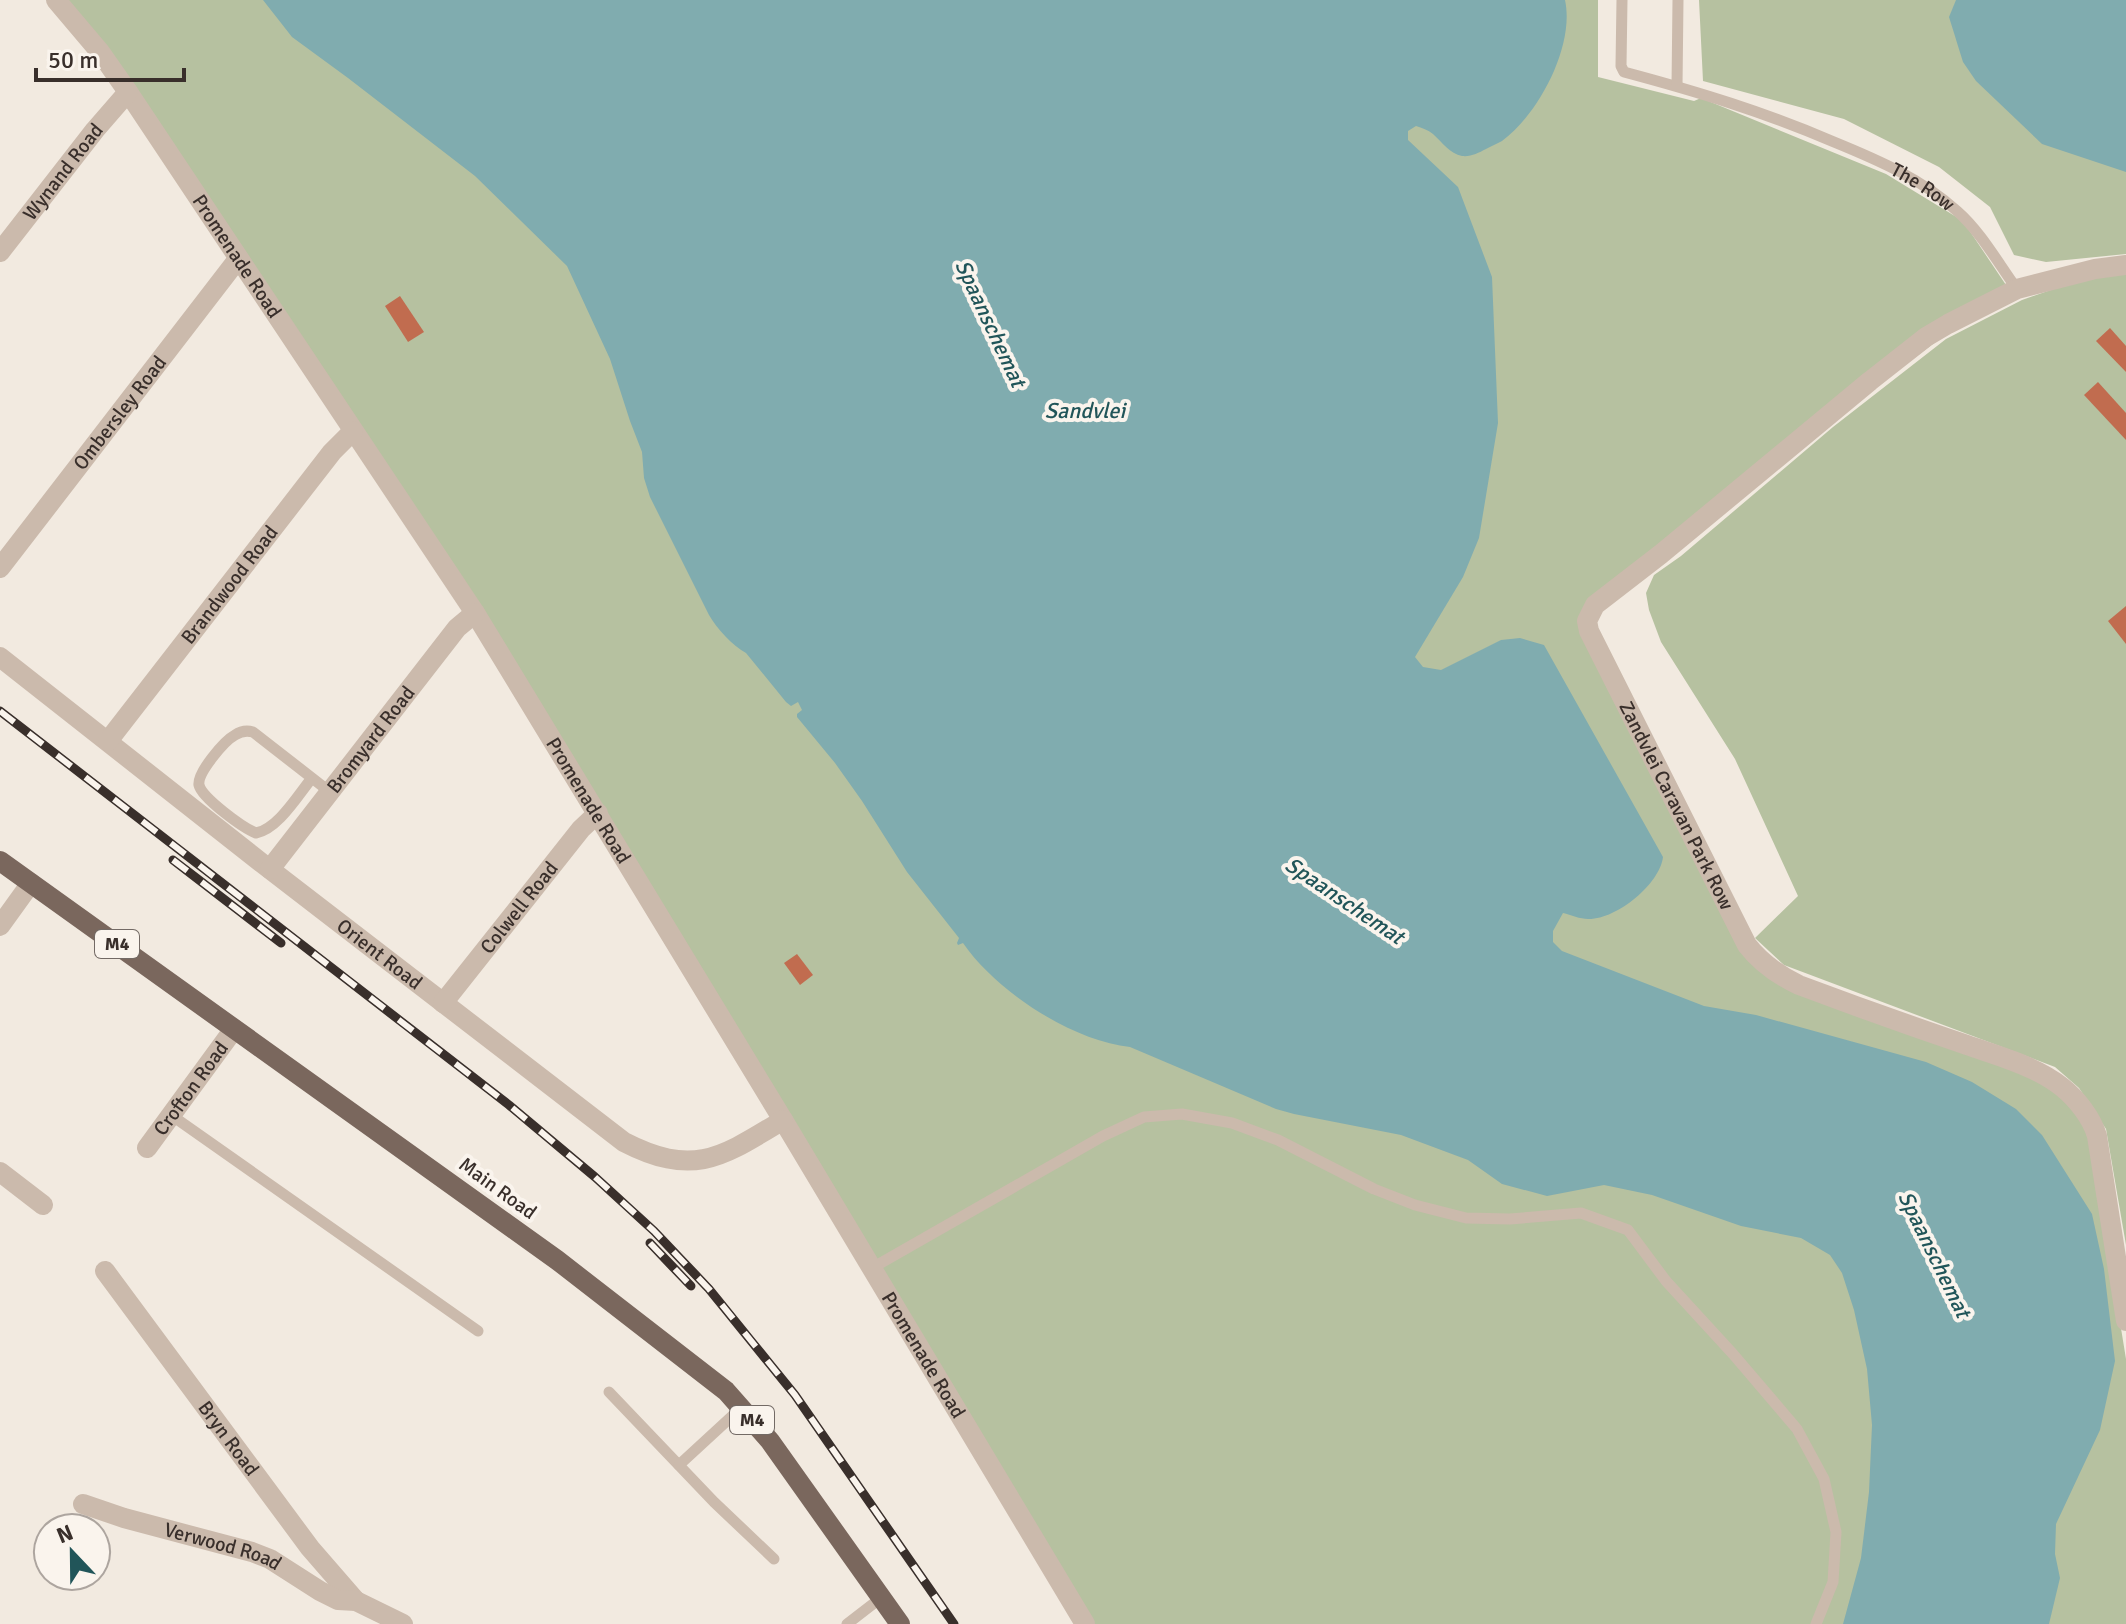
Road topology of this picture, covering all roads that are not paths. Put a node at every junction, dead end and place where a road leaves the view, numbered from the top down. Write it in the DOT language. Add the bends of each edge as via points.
graph roads {
  1 [pos="56,0"];
  2 [pos="1622,0"];
  3 [pos="1678,0"];
  4 [pos="1677,86"];
  5 [pos="128,92"];
  6 [pos="0,252"];
  7 [pos="238,259"];
  8 [pos="2126,265"];
  9 [pos="2017,289"];
  10 [pos="353,431"];
  11 [pos="0,568"];
  12 [pos="475,613"];
  13 [pos="0,657"];
  14 [pos="108,741"];
  15 [pos="312,778"];
  16 [pos="330,792"];
  17 [pos="598,813"];
  18 [pos="0,861"];
  19 [pos="270,869"];
  20 [pos="31,883"];
  21 [pos="0,926"];
  22 [pos="443,1003"];
  23 [pos="234,1029"];
  24 [pos="171,1115"];
  25 [pos="783,1120"];
  26 [pos="147,1148"];
  27 [pos="0,1172"];
  28 [pos="43,1205"];
  29 [pos="872,1268"];
  30 [pos="105,1271"];
  31 [pos="2126,1321"];
  32 [pos="478,1331"];
  33 [pos="609,1392"];
  34 [pos="742,1407"];
  35 [pos="679,1465"];
  36 [pos="83,1504"];
  37 [pos="774,1559"];
  38 [pos="882,1597"];
  39 [pos="356,1601"];
  40 [pos="403,1624"];
  41 [pos="847,1624"];
  42 [pos="900,1624"];
  43 [pos="1085,1624"];
  44 [pos="1816,1624"];
  1 -- 5 [label="street, Promenade Road"];
  2 -- 4 [label="lane, The Row" via="1622,70"];
  3 -- 4 [label="lane"];
  4 -- 9 [label="lane, The Row" via="1796,126 1911,178 1972,226"];
  5 -- 6 [label="street, Wynand Road"];
  5 -- 7 [label="street, Promenade Road"];
  7 -- 10 [label="street, Promenade Road"];
  7 -- 11 [label="street, Ombersley Road"];
  8 -- 9 [label="street"];
  9 -- 31 [label="street, Zandvlei Caravan Park Row" via="1906,352 1595,605 1587,621 1702,858 1756,956 1799,985 2046,1076 2084,1111 2101,1155"];
  10 -- 12 [label="street, Promenade Road"];
  10 -- 14 [label="street, Brandwood Road"];
  12 -- 16 [label="street, Bromyard Road" via="457,628"];
  12 -- 17 [label="street, Promenade Road"];
  13 -- 14 [label="street, Orient Road"];
  14 -- 19 [label="street, Orient Road"];
  15 -- 15 [label="lane" via="247,730 227,741 199,783 214,804 256,833 279,819"];
  15 -- 16 [label="lane"];
  16 -- 19 [label="street, Bromyard Road"];
  17 -- 22 [label="street, Colwell Road"];
  17 -- 25 [label="street, Promenade Road"];
  18 -- 20 [label="main road, Main Road / M4"];
  19 -- 22 [label="street, Orient Road"];
  20 -- 21 [label="street"];
  20 -- 23 [label="main road, Main Road / M4"];
  22 -- 25 [label="street, Orient Road" via="624,1142 647,1154 699,1161 724,1154"];
  23 -- 24 [label="street, Crofton Road"];
  23 -- 34 [label="main road, Main Road / M4" via="557,1260"];
  24 -- 26 [label="street, Crofton Road"];
  24 -- 32 [label="lane"];
  25 -- 29 [label="street, Promenade Road"];
  27 -- 28 [label="street"];
  29 -- 43 [label="street, Promenade Road"];
  29 -- 44 [label="lane" via="1103,1136 1144,1117 1182,1114 1232,1123 1278,1140 1415,1205 1466,1218 1581,1213 1628,1230 1666,1281 1797,1429 1824,1479 1836,1532 1833,1582"];
  30 -- 39 [label="street, Bryn Road" via="310,1548"];
  33 -- 35 [label="lane"];
  34 -- 35 [label="lane"];
  34 -- 38 [label="main road, Main Road / M4"];
  35 -- 37 [label="lane"];
  36 -- 39 [label="street, Verwood Road" via="252,1552 338,1600"];
  38 -- 41 [label="lane"];
  38 -- 42 [label="main road, Main Road / M4"];
  39 -- 40 [label="street"];
}
